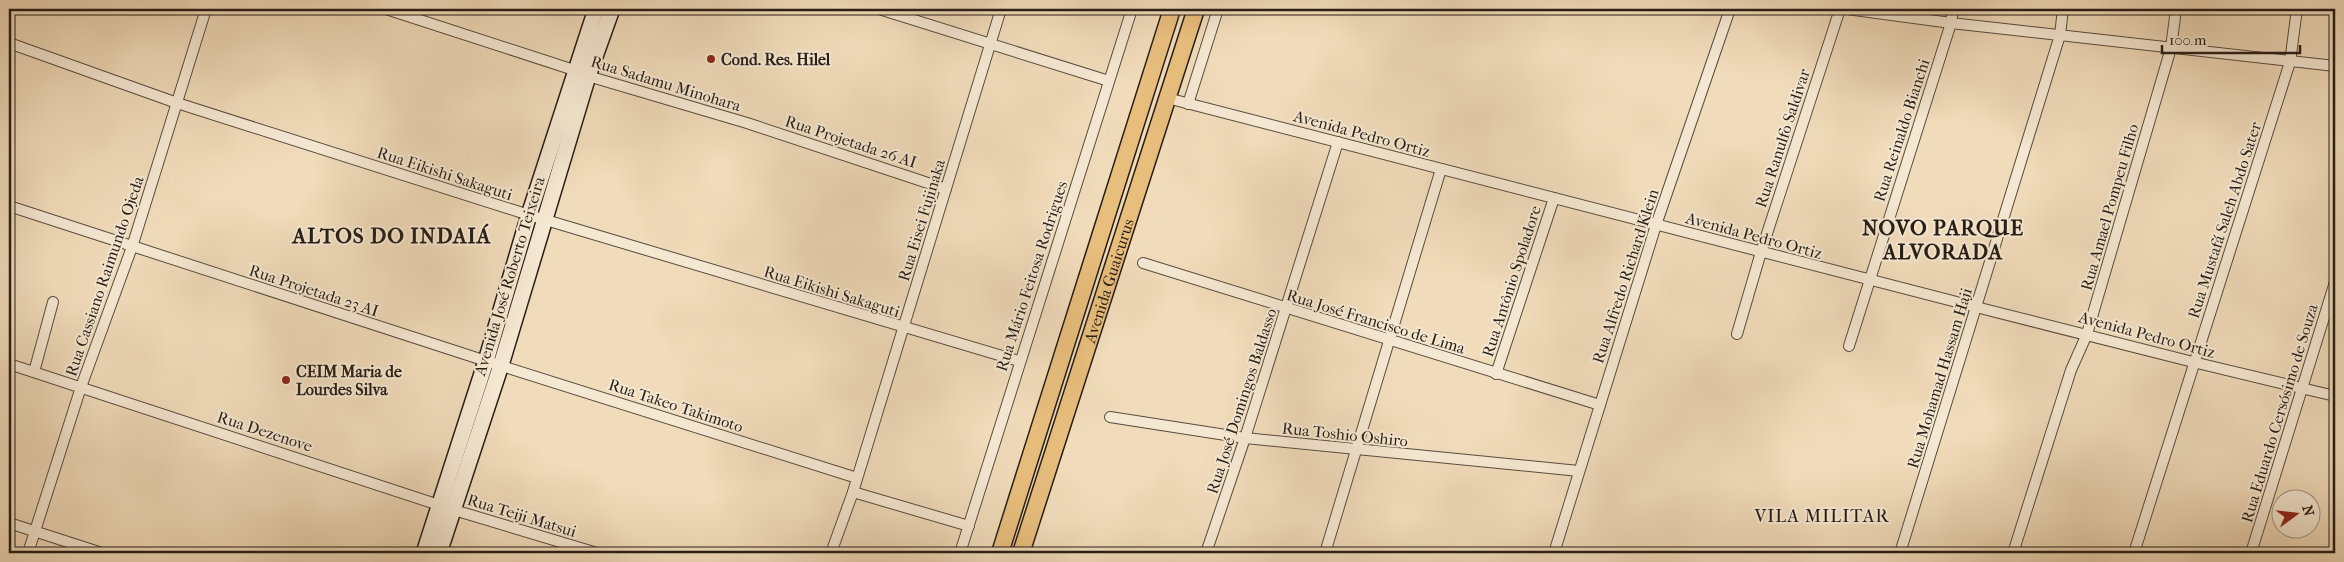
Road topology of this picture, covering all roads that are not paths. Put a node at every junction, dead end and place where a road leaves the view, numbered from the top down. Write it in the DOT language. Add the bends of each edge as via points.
graph roads {
  1 [pos="206,9"];
  2 [pos="386,9"];
  3 [pos="596,9"];
  4 [pos="612,9"];
  5 [pos="879,9"];
  6 [pos="1001,9"];
  7 [pos="1132,9"];
  8 [pos="1172,9"];
  9 [pos="1196,9"];
  10 [pos="1218,9"];
  11 [pos="1730,9"];
  12 [pos="1840,9"];
  13 [pos="1847,9"];
  14 [pos="1953,9"];
  15 [pos="2063,9"];
  16 [pos="2176,9"];
  17 [pos="2297,9"];
  18 [pos="1951,23"];
  19 [pos="2060,35"];
  20 [pos="9,43"];
  21 [pos="989,45"];
  22 [pos="2171,48"];
  23 [pos="2290,62"];
  24 [pos="2335,66"];
  25 [pos="582,73"];
  26 [pos="1109,81"];
  27 [pos="1167,98"];
  28 [pos="177,103"];
  29 [pos="1188,104"];
  30 [pos="747,123"];
  31 [pos="1338,142"];
  32 [pos="1441,169"];
  33 [pos="946,189"];
  34 [pos="1554,198"];
  35 [pos="9,206"];
  36 [pos="529,215"];
  37 [pos="546,220"];
  38 [pos="1656,225"];
  39 [pos="132,247"];
  40 [pos="1761,252"];
  41 [pos="1143,263"];
  42 [pos="1869,280"];
  43 [pos="2335,282"];
  44 [pos="54,302"];
  45 [pos="1976,307"];
  46 [pos="1286,309"];
  47 [pos="903,328"];
  48 [pos="1737,334"];
  49 [pos="2087,334"];
  50 [pos="1390,341"];
  51 [pos="1848,346"];
  52 [pos="486,361"];
  53 [pos="1020,361"];
  54 [pos="2194,362"];
  55 [pos="9,364"];
  56 [pos="501,365"];
  57 [pos="34,372"];
  58 [pos="1496,374"];
  59 [pos="81,387"];
  60 [pos="2301,388"];
  61 [pos="2335,396"];
  62 [pos="1600,406"];
  63 [pos="1110,417"];
  64 [pos="1245,438"];
  65 [pos="1356,450"];
  66 [pos="1579,471"];
  67 [pos="857,478"];
  68 [pos="852,492"];
  69 [pos="439,504"];
  70 [pos="454,510"];
  71 [pos="9,523"];
  72 [pos="969,526"];
  73 [pos="35,531"];
  74 [pos="28,553"];
  75 [pos="102,553"];
  76 [pos="424,553"];
  77 [pos="439,553"];
  78 [pos="597,553"];
  79 [pos="831,553"];
  80 [pos="960,553"];
  81 [pos="1000,553"];
  82 [pos="1021,553"];
  83 [pos="1206,553"];
  84 [pos="1325,553"];
  85 [pos="1554,553"];
  86 [pos="1900,553"];
  87 [pos="2012,553"];
  88 [pos="2134,553"];
  89 [pos="2251,553"];
  1 -- 28 [label="street, Rua Cassiano Raimundo Ojeda"];
  2 -- 25 [label="street, Rua Sadamu Minohara"];
  3 -- 25 [label="street, Avenida José Roberto Teixeira"];
  4 -- 25 [label="street, Avenida José Roberto Teixeira"];
  5 -- 21 [label="street"];
  6 -- 21 [label="street, Rua Eisei Fujinaka"];
  7 -- 26 [label="street, Rua Mário Feitosa Rodrigues"];
  8 -- 81 [label="main road, Avenida Guaicurus"];
  9 -- 27 [label="main road, Avenida Guaicurus"];
  10 -- 29 [label="street"];
  11 -- 38 [label="street, Rua Alfredo Richard Klein"];
  12 -- 40 [label="street, Rua Ranulfo Saldivar"];
  13 -- 18 [label="street"];
  14 -- 18 [label="street, Rua Reinaldo Bianchi"];
  15 -- 19 [label="street, Rua Mohamad Hassam Haji"];
  16 -- 22 [label="street, Rua Amael Pompeu Filho"];
  17 -- 23 [label="street, Rua Mustafá Saleh Abdo Sater"];
  18 -- 19 [label="street"];
  18 -- 42 [label="street, Rua Reinaldo Bianchi"];
  19 -- 22 [label="street"];
  19 -- 45 [label="street, Rua Mohamad Hassam Haji"];
  20 -- 28 [label="street, Rua Eikishi Sakaguti"];
  21 -- 26 [label="street"];
  21 -- 33 [label="street, Rua Eisei Fujinaka"];
  22 -- 23 [label="street"];
  22 -- 49 [label="street, Rua Amael Pompeu Filho"];
  23 -- 24 [label="street"];
  23 -- 54 [label="street, Rua Mustafá Saleh Abdo Sater"];
  25 -- 30 [label="street, Rua Sadamu Minohara"];
  25 -- 36 [label="street, Avenida José Roberto Teixeira"];
  25 -- 37 [label="street, Avenida José Roberto Teixeira"];
  26 -- 53 [label="street, Rua Mário Feitosa Rodrigues"];
  27 -- 29 [label="street, Avenida Pedro Ortiz"];
  27 -- 82 [label="main road, Avenida Guaicurus"];
  28 -- 36 [label="street, Rua Eikishi Sakaguti"];
  28 -- 39 [label="street, Rua Cassiano Raimundo Ojeda"];
  29 -- 31 [label="street, Avenida Pedro Ortiz"];
  30 -- 33 [label="street, Rua Projetada 26 AI"];
  31 -- 32 [label="street, Avenida Pedro Ortiz"];
  31 -- 46 [label="street, Rua José Domingos Baldasso"];
  32 -- 34 [label="street, Avenida Pedro Ortiz"];
  32 -- 50 [label="street"];
  33 -- 47 [label="street, Rua Eisei Fujinaka"];
  34 -- 38 [label="street, Avenida Pedro Ortiz"];
  34 -- 58 [label="street, Rua Antônio Spoladore"];
  35 -- 39 [label="street, Rua Projetada 23 AI"];
  36 -- 37 [label="street, Rua Eikishi Sakaguti"];
  36 -- 52 [label="street, Avenida José Roberto Teixeira"];
  37 -- 47 [label="street, Rua Eikishi Sakaguti"];
  37 -- 56 [label="street, Avenida José Roberto Teixeira"];
  38 -- 40 [label="street, Avenida Pedro Ortiz"];
  38 -- 62 [label="street, Rua Alfredo Richard Klein"];
  39 -- 52 [label="street, Rua Projetada 23 AI"];
  39 -- 59 [label="street, Rua Cassiano Raimundo Ojeda"];
  40 -- 42 [label="street, Avenida Pedro Ortiz"];
  40 -- 48 [label="street, Rua Ranulfo Saldivar"];
  41 -- 46 [label="street, Rua José Francisco de Lima"];
  42 -- 45 [label="street, Avenida Pedro Ortiz"];
  42 -- 51 [label="street, Rua Reinaldo Bianchi"];
  43 -- 60 [label="street, Rua Eduardo Cersósimo de Souza"];
  44 -- 57 [label="street"];
  45 -- 49 [label="street, Avenida Pedro Ortiz"];
  45 -- 86 [label="street, Rua Mohamad Hassam Haji"];
  46 -- 50 [label="street, Rua José Francisco de Lima"];
  46 -- 64 [label="street, Rua José Domingos Baldasso"];
  47 -- 53 [label="street, Rua Eikishi Sakaguti"];
  47 -- 67 [label="street, Rua Eisei Fujinaka"];
  49 -- 54 [label="street, Avenida Pedro Ortiz"];
  49 -- 87 [label="street, Rua Amael Pompeu Filho" via="2071,370"];
  50 -- 58 [label="street, Rua José Francisco de Lima"];
  50 -- 65 [label="street"];
  52 -- 56 [label="street, Rua Takeo Takimoto"];
  52 -- 69 [label="street, Avenida José Roberto Teixeira"];
  53 -- 72 [label="street, Rua Mário Feitosa Rodrigues"];
  54 -- 60 [label="street, Avenida Pedro Ortiz"];
  54 -- 88 [label="street, Rua Mustafá Saleh Abdo Sater"];
  55 -- 57 [label="street, Rua Dezenove"];
  56 -- 67 [label="street, Rua Takeo Takimoto"];
  56 -- 70 [label="street, Avenida José Roberto Teixeira"];
  57 -- 59 [label="street, Rua Dezenove"];
  58 -- 62 [label="street, Rua José Francisco de Lima"];
  59 -- 69 [label="street, Rua Dezenove"];
  59 -- 73 [label="street, Rua Cassiano Raimundo Ojeda"];
  60 -- 61 [label="street, Avenida Pedro Ortiz"];
  60 -- 89 [label="street, Rua Eduardo Cersósimo de Souza"];
  62 -- 66 [label="street, Rua Alfredo Richard Klein"];
  63 -- 64 [label="street, Rua Toshio Oshiro"];
  64 -- 65 [label="street, Rua Toshio Oshiro"];
  64 -- 83 [label="street, Rua José Domingos Baldasso"];
  65 -- 66 [label="street, Rua Toshio Oshiro"];
  65 -- 84 [label="street"];
  66 -- 85 [label="street, Rua Alfredo Richard Klein"];
  67 -- 68 [label="street, Rua Eisei Fujinaka"];
  68 -- 72 [label="street"];
  68 -- 79 [label="street, Rua Eisei Fujinaka"];
  69 -- 70 [label="street, Rua Teiji Matsui"];
  69 -- 76 [label="street, Avenida José Roberto Teixeira"];
  70 -- 77 [label="street, Avenida José Roberto Teixeira"];
  70 -- 78 [label="street, Rua Teiji Matsui"];
  71 -- 73 [label="street"];
  72 -- 80 [label="street, Rua Mário Feitosa Rodrigues"];
  73 -- 74 [label="street, Rua Cassiano Raimundo Ojeda"];
  73 -- 75 [label="street"];
}
